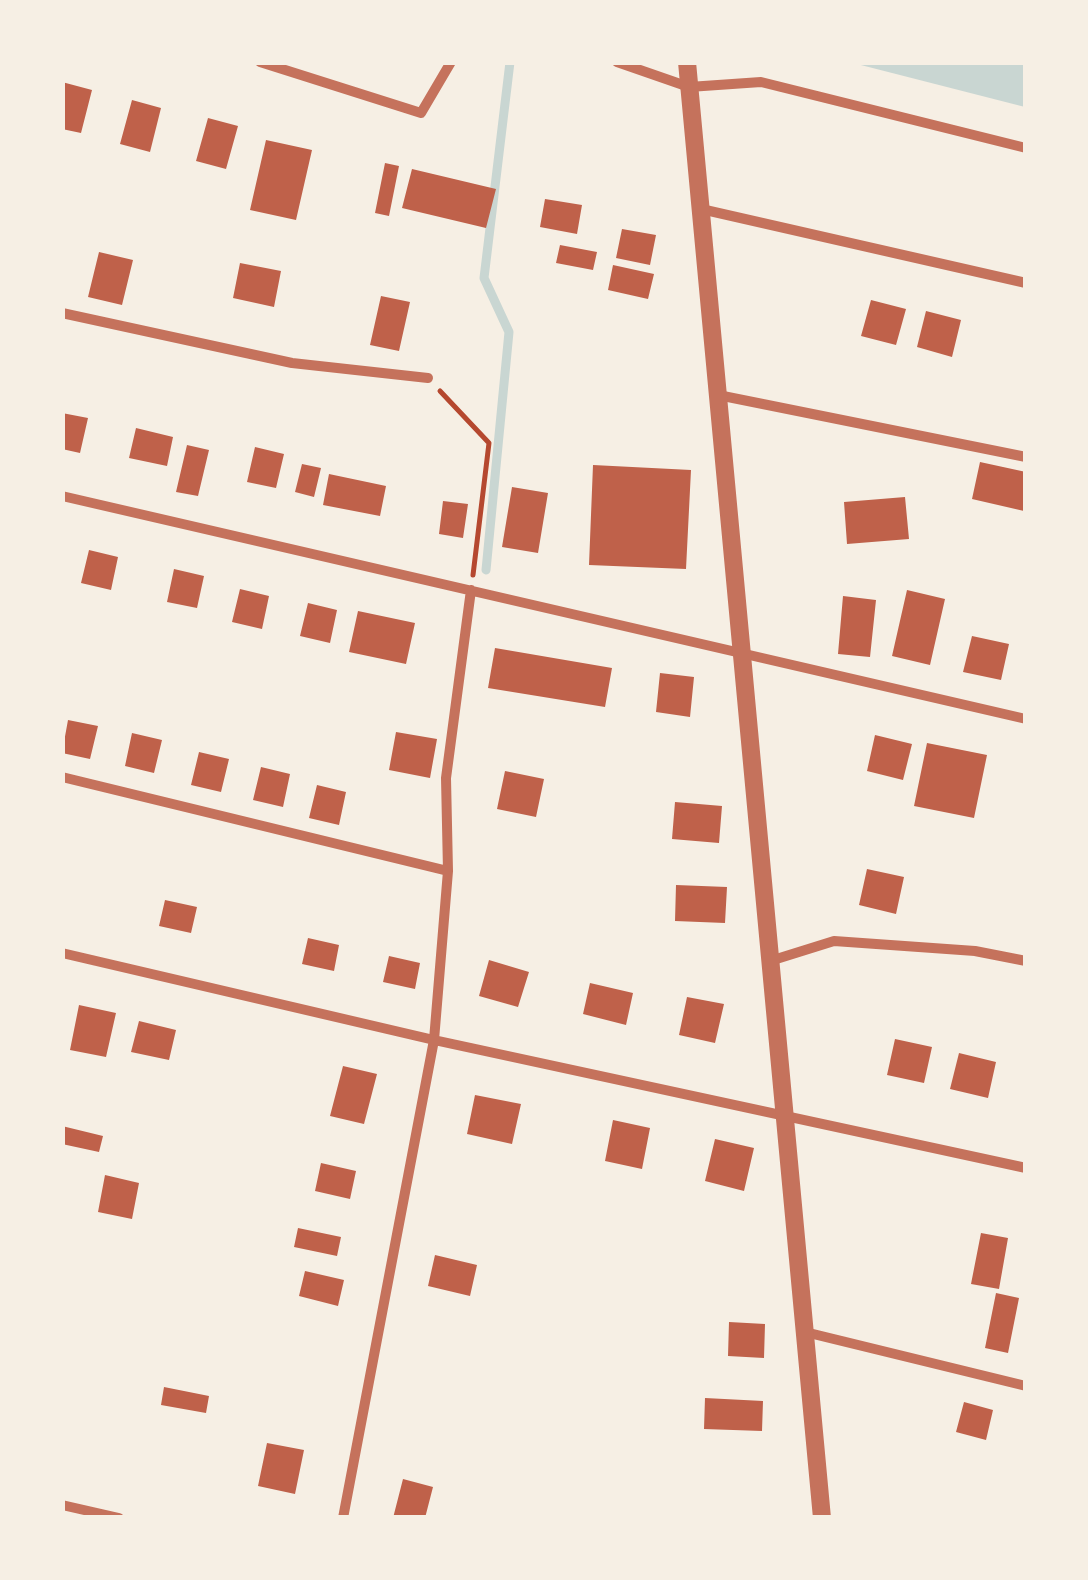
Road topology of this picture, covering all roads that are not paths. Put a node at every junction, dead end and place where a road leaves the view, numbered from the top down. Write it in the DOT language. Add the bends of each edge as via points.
graph roads {
  1 [pos="260,62"];
  2 [pos="451,62"];
  3 [pos="618,62"];
  4 [pos="687,63"];
  5 [pos="689,87"];
  6 [pos="1026,148"];
  7 [pos="701,210"];
  8 [pos="1026,283"];
  9 [pos="62,313"];
  10 [pos="428,378"];
  11 [pos="718,395"];
  12 [pos="1026,457"];
  13 [pos="62,496"];
  14 [pos="471,590"];
  15 [pos="742,655"];
  16 [pos="1026,720"];
  17 [pos="62,777"];
  18 [pos="448,871"];
  19 [pos="62,953"];
  20 [pos="770,961"];
  21 [pos="1026,962"];
  22 [pos="434,1040"];
  23 [pos="785,1116"];
  24 [pos="1026,1168"];
  25 [pos="805,1332"];
  26 [pos="1026,1386"];
  27 [pos="62,1505"];
  28 [pos="119,1518"];
  29 [pos="343,1518"];
  30 [pos="822,1518"];
  1 -- 2 [label="street" via="420,113"];
  3 -- 5 [label="street"];
  4 -- 5 [label="street"];
  5 -- 6 [label="street" via="761,82"];
  5 -- 7 [label="street"];
  7 -- 8 [label="street"];
  7 -- 11 [label="street"];
  9 -- 10 [label="street" via="292,363"];
  11 -- 12 [label="street"];
  11 -- 15 [label="street"];
  13 -- 14 [label="street"];
  14 -- 15 [label="street"];
  14 -- 18 [label="street" via="446,778"];
  15 -- 16 [label="street"];
  15 -- 20 [label="street"];
  17 -- 18 [label="street"];
  18 -- 22 [label="street"];
  19 -- 22 [label="street"];
  20 -- 21 [label="street" via="834,940 975,951"];
  20 -- 23 [label="street"];
  22 -- 23 [label="street"];
  22 -- 29 [label="street"];
  23 -- 24 [label="street"];
  23 -- 25 [label="street"];
  25 -- 26 [label="street"];
  25 -- 30 [label="street"];
  27 -- 28 [label="street"];
}
